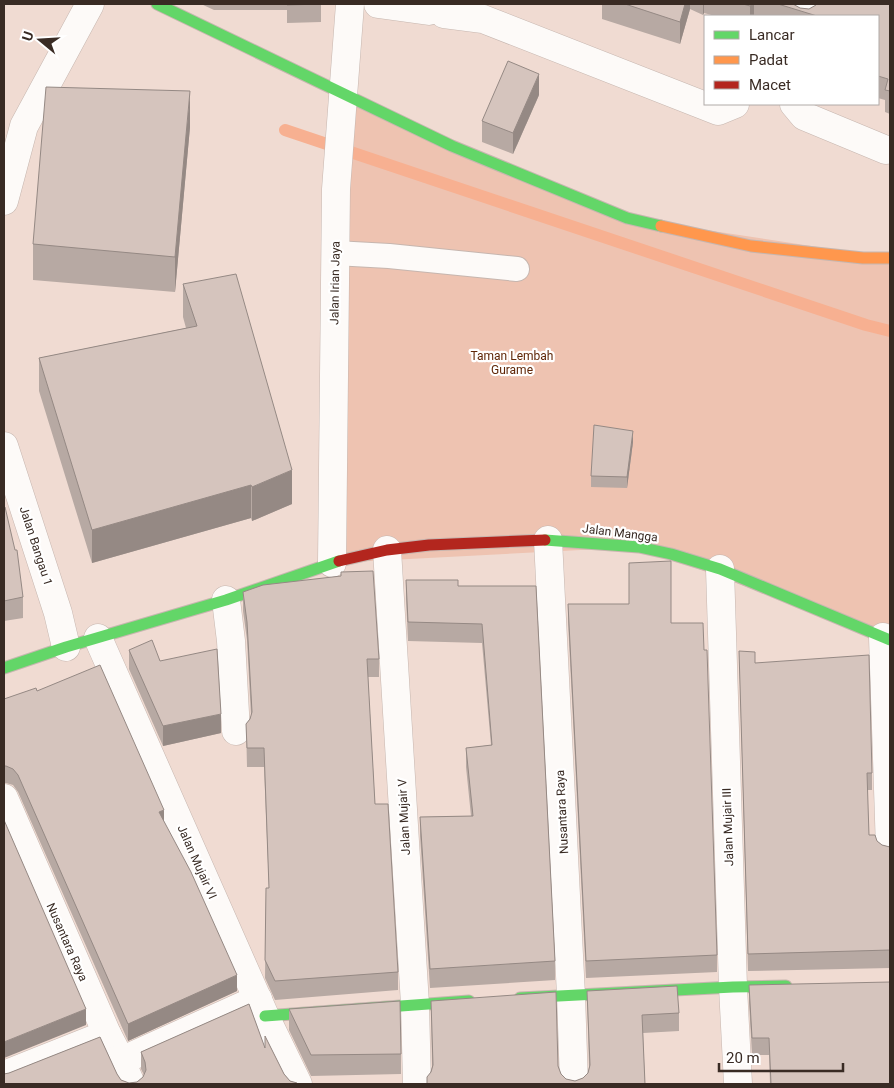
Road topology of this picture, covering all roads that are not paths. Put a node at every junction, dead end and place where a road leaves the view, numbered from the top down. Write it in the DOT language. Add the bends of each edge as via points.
graph roads {
  1 [pos="90,4"];
  2 [pos="157,4"];
  3 [pos="350,4"];
  4 [pos="378,4"];
  5 [pos="344,95"];
  6 [pos="704,99"];
  7 [pos="795,105"];
  8 [pos="14,124"];
  9 [pos="886,150"];
  10 [pos="4,201"];
  11 [pos="335,253"];
  12 [pos="890,258"];
  13 [pos="517,269"];
  14 [pos="4,446"];
  15 [pos="548,540"];
  16 [pos="387,550"];
  17 [pos="332,563"];
  18 [pos="720,569"];
  19 [pos="226,600"];
  20 [pos="98,638"];
  21 [pos="886,638"];
  22 [pos="66,647"];
  23 [pos="4,668"];
  24 [pos="236,732"];
  25 [pos="4,798"];
  26 [pos="890,849"];
  27 [pos="802,985"];
  28 [pos="733,987"];
  29 [pos="571,995"];
  30 [pos="513,999"];
  31 [pos="484,1000"];
  32 [pos="415,1004"];
  33 [pos="261,1008"];
  34 [pos="107,1034"];
  35 [pos="126,1072"];
  36 [pos="4,1075"];
  37 [pos="298,1084"];
  38 [pos="418,1084"];
  39 [pos="574,1084"];
  40 [pos="738,1084"];
  1 -- 8 [label="street"];
  2 -- 5 [label="street"];
  3 -- 5 [label="street, Jalan Irian Jaya"];
  4 -- 6 [label="street" via="482,19"];
  5 -- 11 [label="street, Jalan Irian Jaya" via="336,189"];
  5 -- 12 [label="street" via="452,146 627,218 751,246"];
  7 -- 9 [label="street" via="804,116"];
  8 -- 10 [label="street"];
  11 -- 13 [label="lane"];
  11 -- 17 [label="street, Jalan Irian Jaya"];
  14 -- 22 [label="street, Jalan Bangau 1"];
  15 -- 16 [label="street, Jalan Mangga"];
  15 -- 18 [label="street, Jalan Mangga" via="639,547"];
  15 -- 29 [label="street, Nusantara Raya"];
  16 -- 17 [label="street, Jalan Mangga"];
  16 -- 32 [label="street, Jalan Mujair V"];
  17 -- 19 [label="street, Jalan Mangga"];
  18 -- 21 [label="street, Jalan Mangga"];
  18 -- 28 [label="street, Jalan Mujair III"];
  19 -- 20 [label="street, Jalan Mangga"];
  19 -- 24 [label="street"];
  20 -- 22 [label="street, Jalan Mangga"];
  20 -- 33 [label="street, Jalan Mujair VI"];
  21 -- 26 [label="street"];
  22 -- 23 [label="street, Jalan Mangga"];
  25 -- 34 [label="street, Nusantara Raya"];
  27 -- 28 [label="street"];
  28 -- 29 [label="street"];
  28 -- 40 [label="street, Jalan Mujair III"];
  29 -- 30 [label="street"];
  29 -- 39 [label="street, Nusantara Raya"];
  31 -- 32 [label="street"];
  32 -- 33 [label="street"];
  32 -- 38 [label="street, Jalan Mujair V"];
  33 -- 35 [label="street"];
  33 -- 37 [label="street, Jalan Mujair VI"];
  34 -- 35 [label="street, Nusantara Raya"];
  34 -- 36 [label="street"];
}
